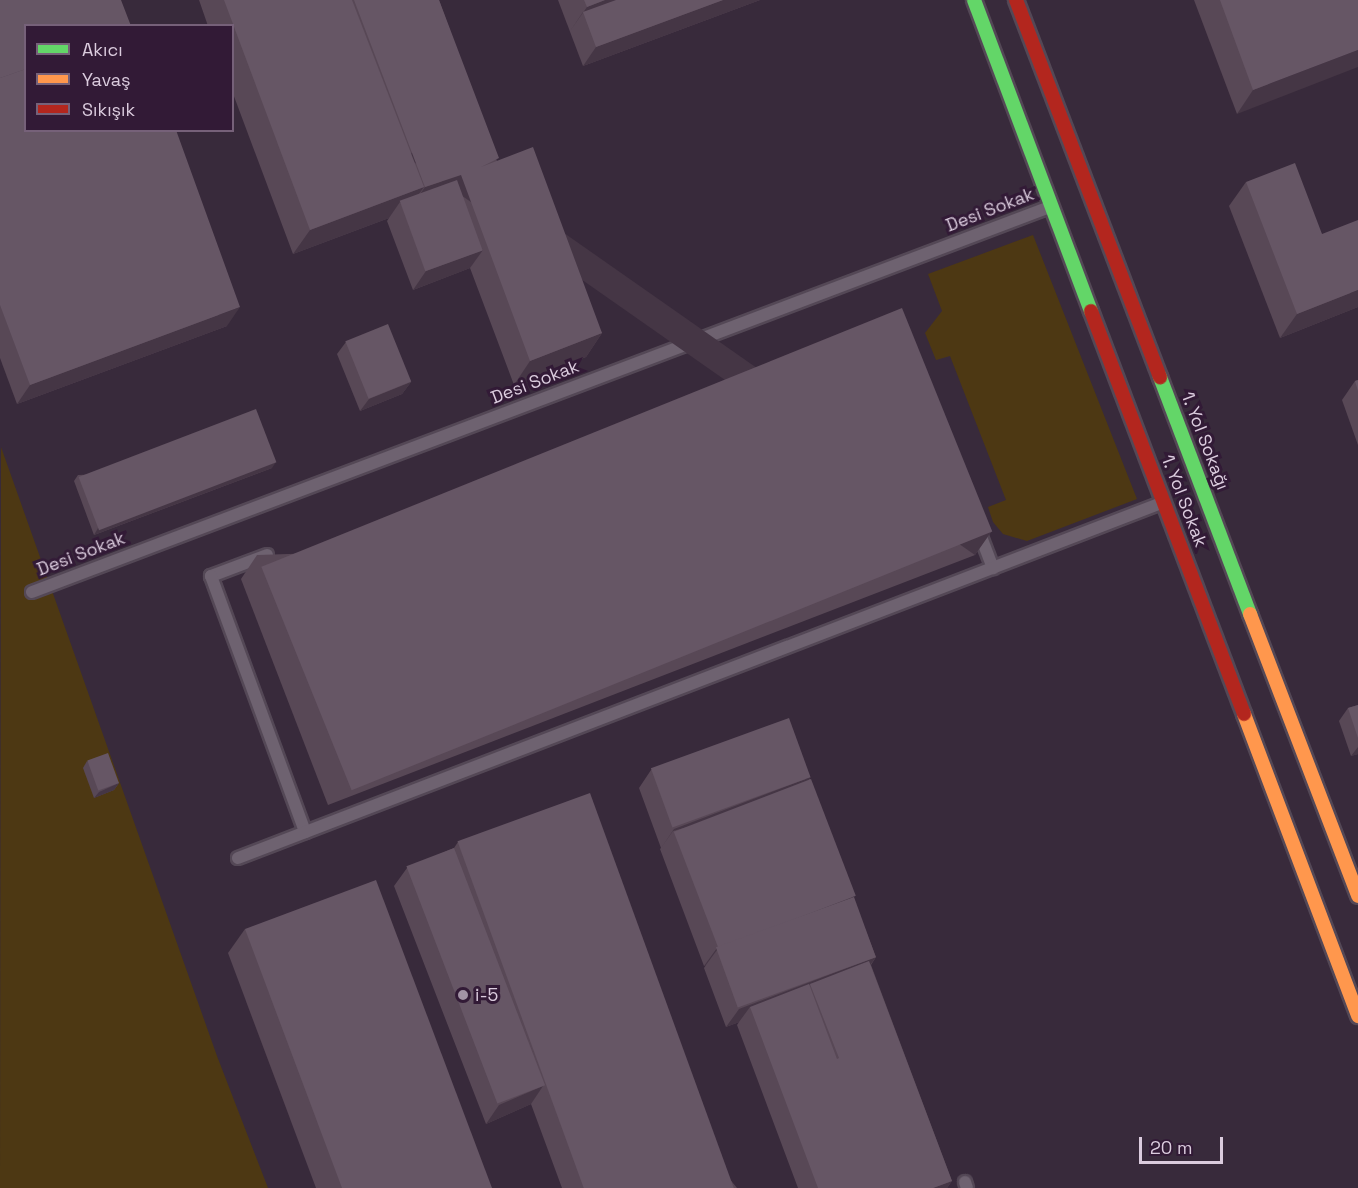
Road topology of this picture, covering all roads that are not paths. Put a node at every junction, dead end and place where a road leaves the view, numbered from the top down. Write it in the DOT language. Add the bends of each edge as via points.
graph roads {
  1 [pos="974,0"];
  2 [pos="1016,0"];
  3 [pos="1051,207"];
  4 [pos="1166,502"];
  5 [pos="971,512"];
  6 [pos="278,550"];
  7 [pos="993,568"];
  8 [pos="32,592"];
  9 [pos="305,832"];
  10 [pos="238,858"];
  11 [pos="1358,896"];
  12 [pos="1358,1016"];
  1 -- 3 [label="street, 1. Yol Sokak"];
  2 -- 11 [label="street, 1. Yol Sokağı"];
  3 -- 4 [label="street, 1. Yol Sokak"];
  3 -- 8 [label="lane, Desi Sokak"];
  4 -- 7 [label="lane"];
  4 -- 12 [label="street, 1. Yol Sokak"];
  5 -- 7 [label="lane"];
  6 -- 9 [label="lane" via="211,576"];
  7 -- 9 [label="lane"];
  9 -- 10 [label="lane"];
}
